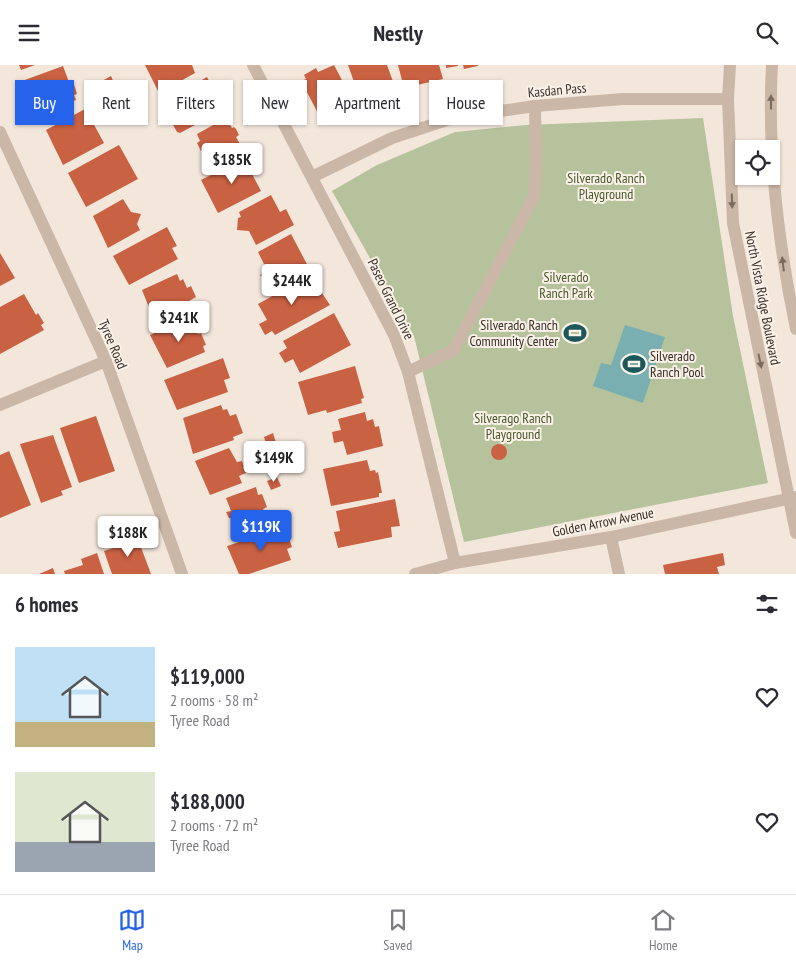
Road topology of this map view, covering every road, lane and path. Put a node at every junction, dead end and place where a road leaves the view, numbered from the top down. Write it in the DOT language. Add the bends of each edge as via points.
graph roads {
  1 [pos="253,65"];
  2 [pos="730,65"];
  3 [pos="772,65"];
  4 [pos="728,99"];
  5 [pos="535,106"];
  6 [pos="0,132"];
  7 [pos="312,177"];
  8 [pos="796,329"];
  9 [pos="106,361"];
  10 [pos="408,372"];
  11 [pos="0,405"];
  12 [pos="792,498"];
  13 [pos="796,533"];
  14 [pos="611,537"];
  15 [pos="456,563"];
  16 [pos="182,574"];
  17 [pos="416,574"];
  18 [pos="619,574"];
  1 -- 7 [label="street, Paseo Grand Drive"];
  2 -- 4 [label="street, North Vista Ridge Boulevard"];
  8 -- 3 [label="street, North Vista Ridge Boulevard, one-way" via="785,279 774,191 770,100"];
  4 -- 5 [label="street, Kasdan Pass" via="623,99"];
  4 -- 12 [label="street, North Vista Ridge Boulevard, one-way" via="733,223"];
  5 -- 7 [label="street, Kasdan Pass" via="453,118 392,138"];
  5 -- 10 [label="street" via="534,196 454,350"];
  6 -- 9 [label="street, Tyree Road"];
  7 -- 10 [label="street, Paseo Grand Drive" via="394,335"];
  9 -- 11 [label="street"];
  9 -- 16 [label="street, Tyree Road"];
  10 -- 15 [label="street, Paseo Grand Drive"];
  12 -- 13 [label="street, North Vista Ridge Boulevard"];
  12 -- 14 [label="street, Golden Arrow Avenue"];
  14 -- 15 [label="street, Golden Arrow Avenue"];
  14 -- 18 [label="street"];
  15 -- 17 [label="street, Golden Arrow Avenue"];
}
